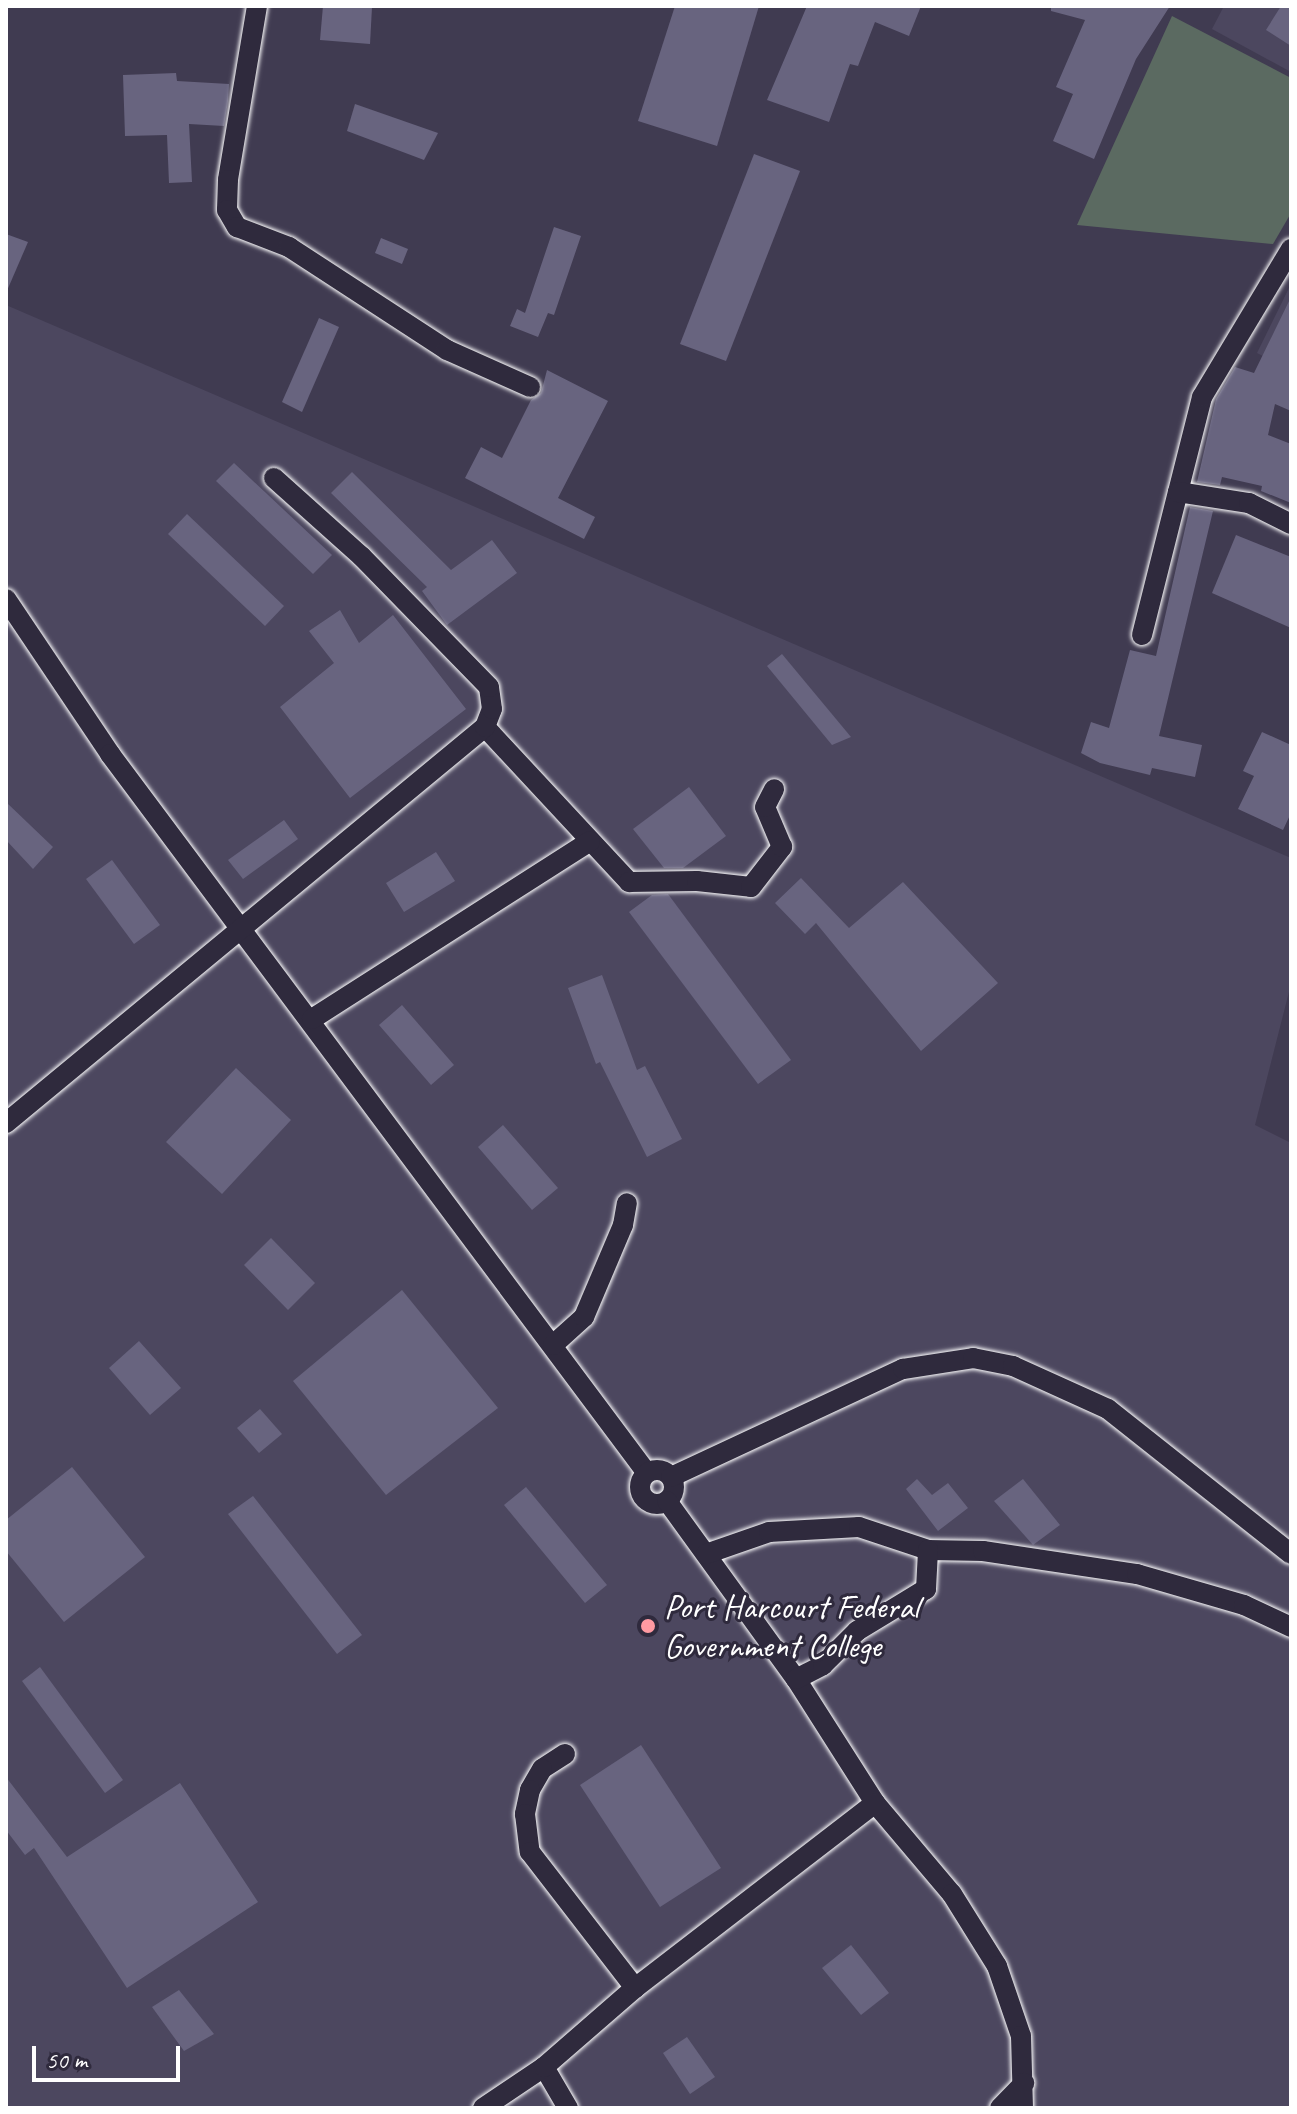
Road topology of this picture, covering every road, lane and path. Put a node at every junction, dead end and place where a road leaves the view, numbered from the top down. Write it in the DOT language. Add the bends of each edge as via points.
graph roads {
  1 [pos="257,6"];
  2 [pos="1291,249"];
  3 [pos="530,387"];
  4 [pos="274,478"];
  5 [pos="1178,492"];
  6 [pos="1291,524"];
  7 [pos="6,599"];
  8 [pos="1142,635"];
  9 [pos="485,727"];
  10 [pos="774,789"];
  11 [pos="590,841"];
  12 [pos="245,930"];
  13 [pos="312,1019"];
  14 [pos="6,1123"];
  15 [pos="627,1203"];
  16 [pos="553,1345"];
  17 [pos="647,1473"];
  18 [pos="671,1477"];
  19 [pos="667,1501"];
  20 [pos="928,1550"];
  21 [pos="706,1554"];
  22 [pos="1291,1554"];
  23 [pos="1291,1627"];
  24 [pos="796,1679"];
  25 [pos="565,1754"];
  26 [pos="875,1803"];
  27 [pos="635,1988"];
  28 [pos="544,2067"];
  29 [pos="1026,2080"];
  30 [pos="483,2108"];
  31 [pos="568,2108"];
  32 [pos="1000,2108"];
  33 [pos="1023,2108"];
  1 -- 3 [label="street" via="228,180 227,210 237,227 289,247 447,350"];
  2 -- 5 [label="street" via="1202,397"];
  4 -- 9 [label="street" via="361,556 489,687 492,709"];
  5 -- 6 [label="street" via="1249,503"];
  5 -- 8 [label="street"];
  7 -- 12 [label="street" via="110,754"];
  9 -- 11 [label="street"];
  9 -- 12 [label="street"];
  10 -- 11 [label="street" via="765,807 782,847 751,887 629,882"];
  11 -- 13 [label="street"];
  12 -- 13 [label="street"];
  12 -- 14 [label="street"];
  13 -- 16 [label="street"];
  15 -- 16 [label="street" via="623,1225 584,1317"];
  16 -- 17 [label="street"];
  17 -- 18 [label="street" via="660,1470"];
  17 -- 19 [label="street" via="640,1484 643,1497 654,1504"];
  18 -- 19 [label="street" via="674,1490"];
  18 -- 22 [label="street" via="866,1383 903,1369 973,1358 1062,1384 1108,1409"];
  19 -- 21 [label="street"];
  20 -- 21 [label="street" via="859,1527 769,1532"];
  20 -- 23 [label="street" via="983,1551 1137,1574 1244,1605"];
  20 -- 24 [label="street" via="926,1589 857,1631 823,1665"];
  21 -- 24 [label="street"];
  24 -- 26 [label="street"];
  25 -- 27 [label="street" via="542,1769 530,1790 525,1814 530,1852"];
  26 -- 27 [label="street"];
  26 -- 29 [label="street" via="952,1894 997,1966 1021,2036"];
  27 -- 28 [label="street"];
  28 -- 30 [label="street"];
  28 -- 31 [label="street"];
  29 -- 32 [label="street"];
  29 -- 33 [label="street"];
}
